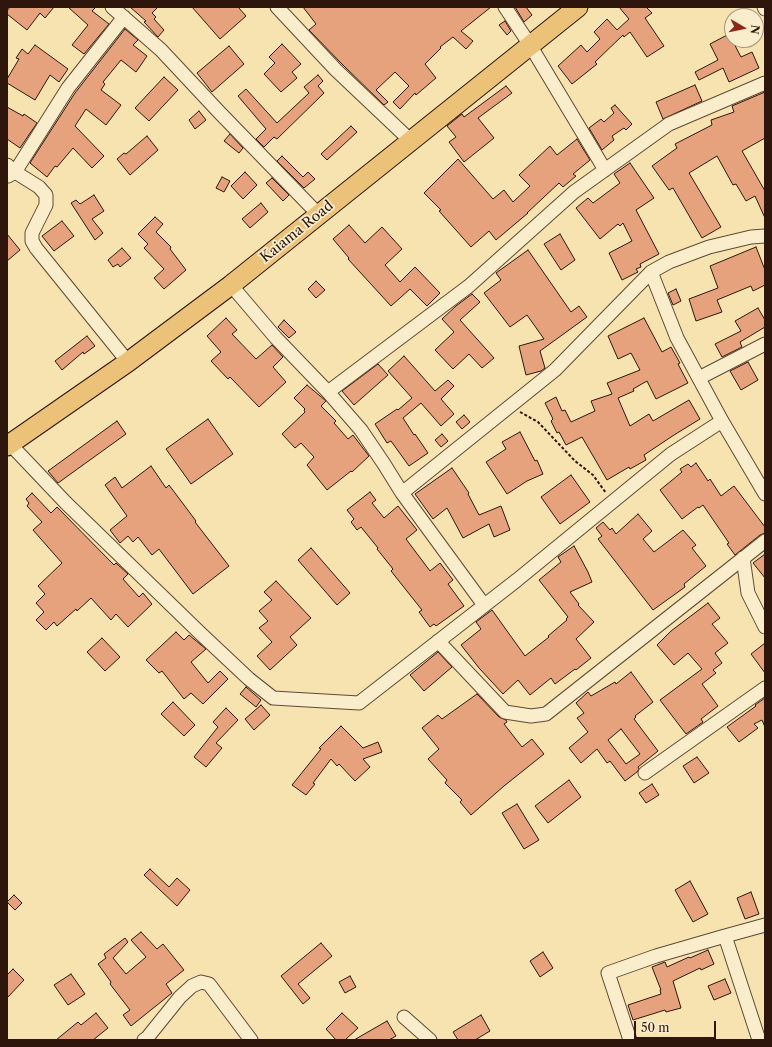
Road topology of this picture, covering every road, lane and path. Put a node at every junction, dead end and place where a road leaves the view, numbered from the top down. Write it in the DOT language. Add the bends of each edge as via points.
graph roads {
  1 [pos="112,7"];
  2 [pos="277,7"];
  3 [pos="505,7"];
  4 [pos="578,7"];
  5 [pos="124,17"];
  6 [pos="530,45"];
  7 [pos="765,83"];
  8 [pos="411,141"];
  9 [pos="605,170"];
  10 [pos="10,171"];
  11 [pos="319,215"];
  12 [pos="765,236"];
  13 [pos="650,272"];
  14 [pos="231,285"];
  15 [pos="765,344"];
  16 [pos="128,362"];
  17 [pos="699,378"];
  18 [pos="328,392"];
  19 [pos="510,406"];
  20 [pos="722,421"];
  21 [pos="8,445"];
  22 [pos="402,493"];
  23 [pos="765,494"];
  24 [pos="613,502"];
  25 [pos="765,541"];
  26 [pos="743,558"];
  27 [pos="484,605"];
  28 [pos="765,627"];
  29 [pos="438,641"];
  30 [pos="765,688"];
  31 [pos="645,772"];
  32 [pos="765,925"];
  33 [pos="725,936"];
  34 [pos="404,1017"];
  35 [pos="144,1040"];
  36 [pos="251,1040"];
  37 [pos="430,1040"];
  38 [pos="630,1040"];
  39 [pos="759,1040"];
  1 -- 5 [label="street"];
  2 -- 8 [label="street" via="336,70"];
  3 -- 6 [label="street"];
  4 -- 6 [label="highway, Kaiama Road"];
  5 -- 10 [label="street" via="68,88"];
  5 -- 11 [label="street" via="161,50"];
  6 -- 8 [label="highway, Kaiama Road"];
  6 -- 9 [label="street"];
  7 -- 9 [label="street" via="670,124"];
  8 -- 11 [label="highway, Kaiama Road"];
  9 -- 18 [label="street" via="574,192 470,286"];
  10 -- 16 [label="street" via="39,186 46,195 46,205 32,233 32,241 36,248"];
  11 -- 14 [label="highway, Kaiama Road"];
  12 -- 13 [label="street" via="708,247"];
  13 -- 17 [label="street" via="677,338"];
  13 -- 19 [label="street" via="555,370"];
  14 -- 16 [label="highway, Kaiama Road"];
  14 -- 18 [label="street" via="276,338"];
  15 -- 17 [label="street"];
  16 -- 21 [label="highway, Kaiama Road"];
  17 -- 20 [label="street"];
  18 -- 22 [label="street" via="360,430"];
  19 -- 22 [label="street"];
  19 -- 24 [label="path" via="538,422 575,461 593,475"];
  20 -- 23 [label="street"];
  20 -- 24 [label="street" via="671,454"];
  21 -- 29 [label="street" via="189,622 249,679 273,698 359,704"];
  22 -- 27 [label="street"];
  24 -- 27 [label="street"];
  25 -- 26 [label="street"];
  26 -- 28 [label="street" via="748,593"];
  26 -- 29 [label="street" via="546,714 531,716 505,712"];
  27 -- 29 [label="street"];
  30 -- 31 [label="street"];
  32 -- 33 [label="street"];
  33 -- 38 [label="street" via="608,973"];
  33 -- 39 [label="street"];
  34 -- 37 [label="street"];
  35 -- 36 [label="street" via="180,997 201,982 209,984"];
}
